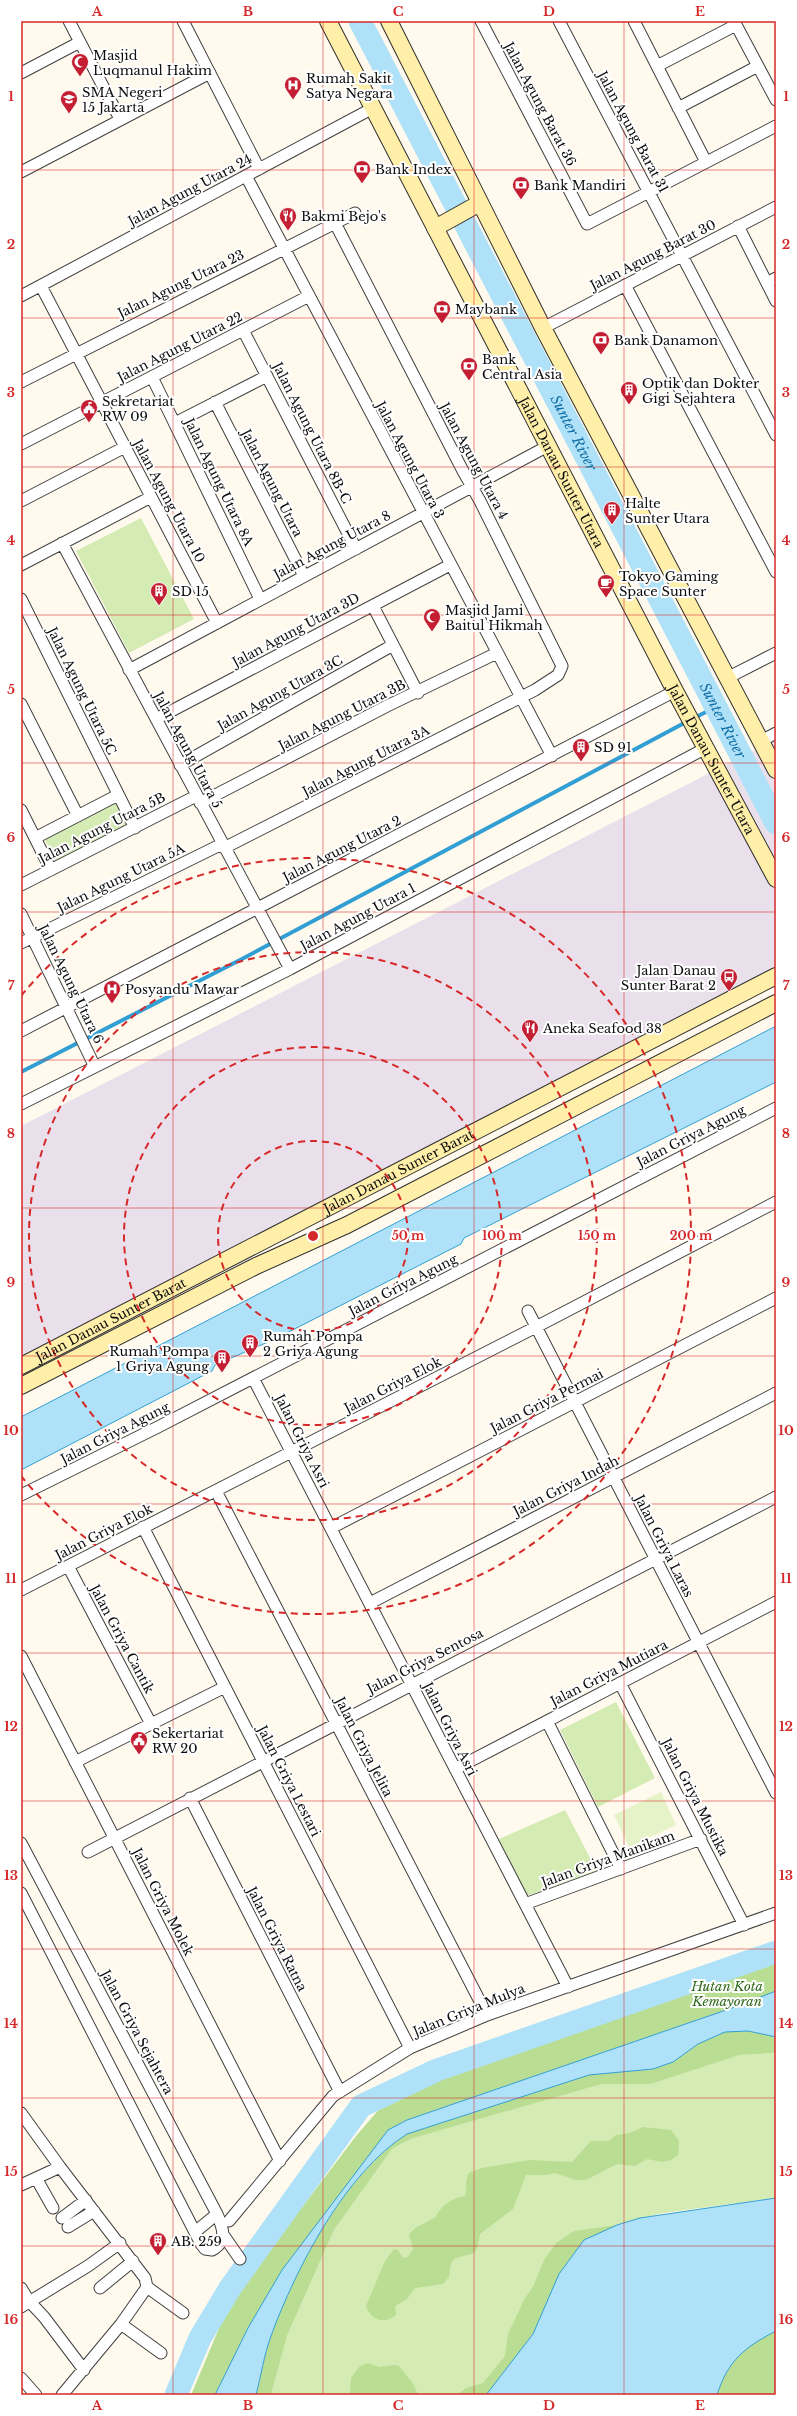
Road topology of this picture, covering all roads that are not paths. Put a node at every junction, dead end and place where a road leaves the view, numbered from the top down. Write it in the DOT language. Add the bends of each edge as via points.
graph roads {
  1 [pos="69,21"];
  2 [pos="183,21"];
  3 [pos="328,21"];
  4 [pos="389,21"];
  5 [pos="481,21"];
  6 [pos="559,21"];
  7 [pos="638,22"];
  8 [pos="735,23"];
  9 [pos="80,42"];
  10 [pos="657,66"];
  11 [pos="758,66"];
  12 [pos="210,73"];
  13 [pos="21,74"];
  14 [pos="776,100"];
  15 [pos="373,108"];
  16 [pos="678,108"];
  17 [pos="120,119"];
  18 [pos="776,126"];
  19 [pos="706,162"];
  20 [pos="259,169"];
  21 [pos="21,172"];
  22 [pos="246,176"];
  23 [pos="648,191"];
  24 [pos="476,205"];
  25 [pos="776,207"];
  26 [pos="355,213"];
  27 [pos="335,223"];
  28 [pos="440,225"];
  29 [pos="738,226"];
  30 [pos="285,248"];
  31 [pos="682,256"];
  32 [pos="771,280"];
  33 [pos="625,285"];
  34 [pos="41,286"];
  35 [pos="21,296"];
  36 [pos="309,296"];
  37 [pos="776,300"];
  38 [pos="543,328"];
  39 [pos="243,330"];
  40 [pos="76,352"];
  41 [pos="267,376"];
  42 [pos="152,377"];
  43 [pos="21,382"];
  44 [pos="102,402"];
  45 [pos="215,402"];
  46 [pos="175,423"];
  47 [pos="776,435"];
  48 [pos="21,444"];
  49 [pos="548,446"];
  50 [pos="125,447"];
  51 [pos="472,486"];
  52 [pos="151,497"];
  53 [pos="21,501"];
  54 [pos="422,513"];
  55 [pos="62,543"];
  56 [pos="356,549"];
  57 [pos="21,565"];
  58 [pos="450,566"];
  59 [pos="776,572"];
  60 [pos="304,576"];
  61 [pos="21,599"];
  62 [pos="260,599"];
  63 [pos="373,606"];
  64 [pos="217,623"];
  65 [pos="393,645"];
  66 [pos="497,653"];
  67 [pos="776,653"];
  68 [pos="129,670"];
  69 [pos="729,682"];
  70 [pos="675,691"];
  71 [pos="418,693"];
  72 [pos="521,697"];
  73 [pos="21,704"];
  74 [pos="156,719"];
  75 [pos="776,734"];
  76 [pos="761,741"];
  77 [pos="703,742"];
  78 [pos="552,756"];
  79 [pos="180,765"];
  80 [pos="776,770"];
  81 [pos="118,795"];
  82 [pos="198,799"];
  83 [pos="21,810"];
  84 [pos="78,816"];
  85 [pos="135,828"];
  86 [pos="35,838"];
  87 [pos="223,846"];
  88 [pos="51,870"];
  89 [pos="776,879"];
  90 [pos="21,885"];
  91 [pos="257,909"];
  92 [pos="21,914"];
  93 [pos="32,937"];
  94 [pos="21,943"];
  95 [pos="290,969"];
  96 [pos="776,976"];
  97 [pos="776,1003"];
  98 [pos="66,1008"];
  99 [pos="21,1031"];
  100 [pos="95,1067"];
  101 [pos="535,1101"];
  102 [pos="21,1104"];
  103 [pos="776,1108"];
  104 [pos="547,1122"];
  105 [pos="776,1202"];
  106 [pos="776,1298"];
  107 [pos="528,1311"];
  108 [pos="536,1327"];
  109 [pos="81,1336"];
  110 [pos="89,1350"];
  111 [pos="21,1366"];
  112 [pos="253,1378"];
  113 [pos="21,1386"];
  114 [pos="776,1393"];
  115 [pos="574,1402"];
  116 [pos="292,1452"];
  117 [pos="613,1477"];
  118 [pos="216,1491"];
  119 [pos="21,1495"];
  120 [pos="776,1497"];
  121 [pos="143,1527"];
  122 [pos="331,1528"];
  123 [pos="655,1559"];
  124 [pos="68,1566"];
  125 [pos="21,1590"];
  126 [pos="370,1603"];
  127 [pos="775,1605"];
  128 [pos="698,1642"];
  129 [pos="21,1656"];
  130 [pos="620,1683"];
  131 [pos="412,1684"];
  132 [pos="225,1687"];
  133 [pos="546,1721"];
  134 [pos="336,1723"];
  135 [pos="151,1724"];
  136 [pos="262,1761"];
  137 [pos="75,1762"];
  138 [pos="455,1769"];
  139 [pos="776,1793"];
  140 [pos="190,1798"];
  141 [pos="114,1837"];
  142 [pos="701,1839"];
  143 [pos="21,1843"];
  144 [pos="88,1852"];
  145 [pos="621,1869"];
  146 [pos="21,1893"];
  147 [pos="525,1904"];
  148 [pos="776,1913"];
  149 [pos="744,1925"];
  150 [pos="568,1987"];
  151 [pos="487,2015"];
  152 [pos="410,2048"];
  153 [pos="340,2092"];
  154 [pos="21,2113"];
  155 [pos="280,2161"];
  156 [pos="60,2167"];
  157 [pos="36,2178"];
  158 [pos="21,2185"];
  159 [pos="86,2200"];
  160 [pos="53,2208"];
  161 [pos="94,2211"];
  162 [pos="217,2214"];
  163 [pos="229,2221"];
  164 [pos="195,2232"];
  165 [pos="224,2236"];
  166 [pos="120,2243"];
  167 [pos="240,2259"];
  168 [pos="132,2261"];
  169 [pos="147,2287"];
  170 [pos="21,2288"];
  171 [pos="100,2288"];
  172 [pos="25,2304"];
  173 [pos="183,2313"];
  174 [pos="121,2324"];
  175 [pos="161,2353"];
  176 [pos="84,2370"];
  177 [pos="21,2378"];
  178 [pos="65,2392"];
  179 [pos="36,2395"];
  180 [pos="78,2395"];
  1 -- 9 [label="street"];
  2 -- 12 [label="street"];
  3 -- 15 [label="main road, Jalan Danau Sunter Utara"];
  4 -- 24 [label="main road"];
  5 -- 23 [label="street, Jalan Agung Barat 36" via="587,224"];
  6 -- 23 [label="street, Jalan Agung Barat 31"];
  7 -- 10 [label="street"];
  8 -- 10 [label="street"];
  8 -- 11 [label="street"];
  9 -- 13 [label="street"];
  9 -- 17 [label="street"];
  10 -- 16 [label="street"];
  11 -- 14 [label="street"];
  11 -- 16 [label="street"];
  12 -- 17 [label="street"];
  12 -- 20 [label="street"];
  15 -- 20 [label="street, Jalan Agung Utara 24"];
  15 -- 28 [label="main road, Jalan Danau Sunter Utara"];
  16 -- 19 [label="street"];
  17 -- 21 [label="street"];
  18 -- 19 [label="street"];
  19 -- 23 [label="street"];
  20 -- 22 [label="street, Jalan Agung Utara 24"];
  22 -- 30 [label="street, Jalan Agung Utara 3"];
  22 -- 34 [label="street, Jalan Agung Utara 24"];
  23 -- 31 [label="street, Jalan Agung Barat 31"];
  24 -- 28 [label="main road"];
  24 -- 38 [label="main road"];
  25 -- 29 [label="street, Jalan Agung Barat 30"];
  26 -- 27 [label="street, Jalan Agung Utara 23"];
  27 -- 30 [label="street, Jalan Agung Utara 23"];
  27 -- 51 [label="street, Jalan Agung Utara 4"];
  28 -- 49 [label="main road, Jalan Danau Sunter Utara"];
  29 -- 31 [label="street, Jalan Agung Barat 30"];
  29 -- 32 [label="street"];
  30 -- 36 [label="street, Jalan Agung Utara 3"];
  30 -- 40 [label="street, Jalan Agung Utara 23"];
  31 -- 33 [label="street, Jalan Agung Barat 30"];
  31 -- 47 [label="street, Jalan Agung Barat 31"];
  32 -- 37 [label="street"];
  33 -- 38 [label="street, Jalan Agung Barat 30"];
  33 -- 59 [label="street"];
  34 -- 35 [label="street, Jalan Agung Utara 24"];
  34 -- 40 [label="street, Jalan Agung Utara 10"];
  36 -- 39 [label="street, Jalan Agung Utara 22"];
  36 -- 54 [label="street, Jalan Agung Utara 3"];
  38 -- 69 [label="main road"];
  39 -- 41 [label="street, Jalan Agung Utara 8B-C"];
  39 -- 42 [label="street, Jalan Agung Utara 22"];
  40 -- 43 [label="street, Jalan Agung Utara 23"];
  40 -- 44 [label="street, Jalan Agung Utara 10"];
  41 -- 45 [label="street"];
  41 -- 56 [label="street, Jalan Agung Utara 8B-C"];
  42 -- 44 [label="street, Jalan Agung Utara 22"];
  42 -- 46 [label="street, Jalan Agung Utara 8A"];
  44 -- 48 [label="street, Jalan Agung Utara 22"];
  44 -- 50 [label="street, Jalan Agung Utara 10"];
  45 -- 46 [label="street"];
  45 -- 60 [label="street, Jalan Agung Utara"];
  46 -- 62 [label="street, Jalan Agung Utara 8A"];
  49 -- 51 [label="street, Jalan Agung Utara 8"];
  49 -- 70 [label="main road, Jalan Danau Sunter Utara"];
  50 -- 52 [label="street, Jalan Agung Utara 10"];
  50 -- 53 [label="street"];
  51 -- 54 [label="street, Jalan Agung Utara 8"];
  51 -- 72 [label="street, Jalan Agung Utara 4" via="562,666 558,675"];
  52 -- 55 [label="street"];
  52 -- 64 [label="street, Jalan Agung Utara 10"];
  54 -- 56 [label="street, Jalan Agung Utara 8"];
  54 -- 58 [label="street, Jalan Agung Utara 3"];
  55 -- 57 [label="street"];
  55 -- 68 [label="street, Jalan Agung Utara 5"];
  56 -- 60 [label="street, Jalan Agung Utara 8"];
  58 -- 63 [label="street, Jalan Agung Utara 3D"];
  58 -- 66 [label="street, Jalan Agung Utara 3"];
  60 -- 62 [label="street, Jalan Agung Utara 8"];
  61 -- 81 [label="street, Jalan Agung Utara 5C"];
  62 -- 64 [label="street, Jalan Agung Utara 8"];
  63 -- 65 [label="street"];
  63 -- 74 [label="street, Jalan Agung Utara 3D"];
  64 -- 68 [label="street, Jalan Agung Utara 8"];
  65 -- 71 [label="street"];
  65 -- 79 [label="street, Jalan Agung Utara 3C"];
  66 -- 71 [label="street, Jalan Agung Utara 3B"];
  66 -- 72 [label="street, Jalan Agung Utara 3"];
  67 -- 69 [label="street"];
  68 -- 74 [label="street, Jalan Agung Utara 5"];
  69 -- 76 [label="main road"];
  70 -- 77 [label="main road, Jalan Danau Sunter Utara"];
  70 -- 78 [label="street, Jalan Agung Utara 2"];
  71 -- 82 [label="street, Jalan Agung Utara 3B"];
  72 -- 78 [label="street, Jalan Agung Utara 3"];
  72 -- 87 [label="street, Jalan Agung Utara 3A"];
  73 -- 84 [label="street"];
  74 -- 79 [label="street, Jalan Agung Utara 5"];
  75 -- 76 [label="street"];
  76 -- 80 [label="main road"];
  77 -- 89 [label="main road, Jalan Danau Sunter Utara"];
  77 -- 95 [label="street, Jalan Agung Utara 1"];
  78 -- 91 [label="street, Jalan Agung Utara 2"];
  79 -- 82 [label="street, Jalan Agung Utara 5"];
  81 -- 84 [label="street"];
  81 -- 85 [label="street, Jalan Agung Utara 5C"];
  82 -- 85 [label="street, Jalan Agung Utara 5B"];
  82 -- 87 [label="street, Jalan Agung Utara 5"];
  83 -- 86 [label="street"];
  84 -- 86 [label="street"];
  85 -- 88 [label="street, Jalan Agung Utara 5B"];
  86 -- 88 [label="street"];
  87 -- 91 [label="street, Jalan Agung Utara 5"];
  87 -- 93 [label="street, Jalan Agung Utara 5A"];
  88 -- 90 [label="street, Jalan Agung Utara 5B"];
  91 -- 95 [label="street, Jalan Agung Utara 5"];
  91 -- 98 [label="street, Jalan Agung Utara 2"];
  92 -- 93 [label="street, Jalan Agung Utara 6"];
  93 -- 94 [label="street, Jalan Agung Utara 5A"];
  93 -- 98 [label="street, Jalan Agung Utara 6"];
  95 -- 100 [label="street, Jalan Agung Utara 1"];
  96 -- 101 [label="main road, Jalan Danau Sunter Barat"];
  97 -- 104 [label="main road, Jalan Danau Sunter Barat"];
  98 -- 99 [label="street, Jalan Agung Utara 2"];
  98 -- 100 [label="street, Jalan Agung Utara 6"];
  100 -- 102 [label="street, Jalan Agung Utara 1"];
  101 -- 104 [label="main road"];
  101 -- 109 [label="main road, Jalan Danau Sunter Barat"];
  103 -- 112 [label="street, Jalan Griya Agung"];
  104 -- 110 [label="main road, Jalan Danau Sunter Barat" via="347,1225 256,1266"];
  105 -- 108 [label="street, Jalan Griya Elok"];
  106 -- 115 [label="street, Jalan Griya Permai"];
  107 -- 108 [label="street, Jalan Griya Laras"];
  108 -- 115 [label="street, Jalan Griya Laras"];
  108 -- 116 [label="street, Jalan Griya Elok"];
  109 -- 110 [label="main road"];
  109 -- 111 [label="main road, Jalan Danau Sunter Barat"];
  110 -- 113 [label="main road, Jalan Danau Sunter Barat"];
  112 -- 116 [label="street, Jalan Griya Asri"];
  112 -- 119 [label="street, Jalan Griya Agung"];
  114 -- 117 [label="street, Jalan Griya Indah"];
  115 -- 117 [label="street, Jalan Griya Laras"];
  115 -- 122 [label="street, Jalan Griya Permai"];
  116 -- 118 [label="street, Jalan Griya Elok"];
  116 -- 122 [label="street, Jalan Griya Asri"];
  117 -- 123 [label="street, Jalan Griya Laras"];
  117 -- 126 [label="street, Jalan Griya Indah"];
  118 -- 121 [label="street, Jalan Griya Elok"];
  118 -- 134 [label="street, Jalan Griya Jelita"];
  120 -- 123 [label="street, Jalan Griya Sentosa"];
  121 -- 124 [label="street, Jalan Griya Elok"];
  121 -- 132 [label="street, Jalan Griya Lestari"];
  122 -- 126 [label="street, Jalan Griya Asri"];
  123 -- 128 [label="street, Jalan Griya Laras"];
  123 -- 131 [label="street, Jalan Griya Sentosa"];
  124 -- 125 [label="street, Jalan Griya Elok"];
  124 -- 135 [label="street, Jalan Griya Cantik"];
  126 -- 131 [label="street, Jalan Griya Asri"];
  127 -- 128 [label="street, Jalan Griya Mutiara"];
  128 -- 130 [label="street, Jalan Griya Mutiara"];
  128 -- 139 [label="street, Jalan Griya Laras"];
  129 -- 137 [label="street, Jalan Griya Molek"];
  130 -- 133 [label="street, Jalan Griya Mutiara"];
  130 -- 142 [label="street, Jalan Griya Mustika"];
  131 -- 134 [label="street, Jalan Griya Sentosa"];
  131 -- 138 [label="street, Jalan Griya Asri"];
  132 -- 135 [label="street"];
  132 -- 136 [label="street, Jalan Griya Lestari"];
  133 -- 138 [label="street, Jalan Griya Mutiara"];
  133 -- 145 [label="street"];
  134 -- 136 [label="street, Jalan Griya Sentosa"];
  134 -- 151 [label="street, Jalan Griya Jelita"];
  135 -- 137 [label="street"];
  136 -- 140 [label="street, Jalan Griya Sentosa"];
  136 -- 152 [label="street, Jalan Griya Lestari"];
  137 -- 141 [label="street, Jalan Griya Molek"];
  138 -- 147 [label="street, Jalan Griya Asri"];
  140 -- 141 [label="street, Jalan Griya Sentosa"];
  140 -- 153 [label="street, Jalan Griya Ratna"];
  141 -- 144 [label="street, Jalan Griya Sentosa"];
  141 -- 155 [label="street, Jalan Griya Molek"];
  142 -- 145 [label="street, Jalan Griya Manikam"];
  142 -- 149 [label="street, Jalan Griya Mustika"];
  143 -- 162 [label="street, Jalan Griya Sejahtera"];
  145 -- 147 [label="street, Jalan Griya Manikam"];
  146 -- 164 [label="street"];
  147 -- 150 [label="street, Jalan Griya Asri"];
  148 -- 149 [label="street, Jalan Griya Mulya"];
  149 -- 150 [label="street, Jalan Griya Mulya"];
  150 -- 151 [label="street, Jalan Griya Mulya"];
  151 -- 152 [label="street, Jalan Griya Mulya"];
  152 -- 153 [label="street, Jalan Griya Mulya"];
  153 -- 155 [label="street, Jalan Griya Mulya" via="333,2096"];
  154 -- 156 [label="street"];
  155 -- 163 [label="street, Jalan Griya Mulya"];
  156 -- 157 [label="street"];
  156 -- 159 [label="street"];
  157 -- 158 [label="street"];
  157 -- 160 [label="street"];
  159 -- 161 [label="street"];
  159 -- 161 [label="street" via="65,2223"];
  161 -- 166 [label="street"];
  162 -- 164 [label="street"];
  162 -- 165 [label="street, Jalan Griya Sejahtera"];
  164 -- 165 [label="street" via="205,2249 212,2250 221,2244"];
  165 -- 167 [label="street, Jalan Griya Sejahtera"];
  166 -- 168 [label="street"];
  166 -- 172 [label="street" via="88,2266"];
  168 -- 169 [label="street" via="145,2278"];
  168 -- 171 [label="street"];
  169 -- 173 [label="street"];
  169 -- 174 [label="street"];
  170 -- 172 [label="street"];
  172 -- 176 [label="street" via="44,2317"];
  174 -- 175 [label="street"];
  174 -- 176 [label="street"];
  176 -- 178 [label="street"];
  177 -- 179 [label="street"];
  178 -- 180 [label="street"];
}
